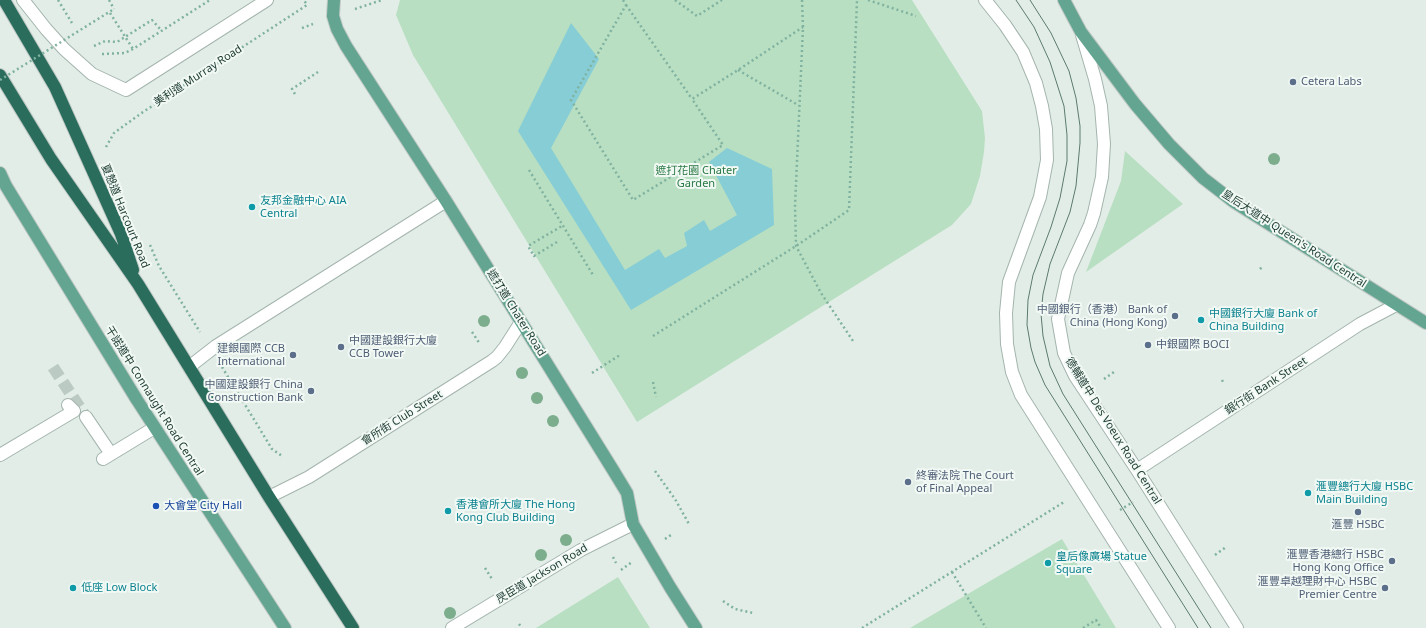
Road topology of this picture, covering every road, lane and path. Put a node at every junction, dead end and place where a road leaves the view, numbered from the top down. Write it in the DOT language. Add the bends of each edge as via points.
graph roads {
  1 [pos="4,0"];
  2 [pos="23,0"];
  3 [pos="109,0"];
  4 [pos="210,0"];
  5 [pos="267,0"];
  6 [pos="304,0"];
  7 [pos="334,0"];
  8 [pos="623,0"];
  9 [pos="675,0"];
  10 [pos="722,0"];
  11 [pos="802,0"];
  12 [pos="857,0"];
  13 [pos="868,0"];
  14 [pos="985,0"];
  15 [pos="1064,0"];
  16 [pos="626,5"];
  17 [pos="110,12"];
  18 [pos="916,16"];
  19 [pos="803,27"];
  20 [pos="162,31"];
  21 [pos="1081,32"];
  22 [pos="89,49"];
  23 [pos="133,49"];
  24 [pos="99,54"];
  25 [pos="738,70"];
  26 [pos="318,72"];
  27 [pos="0,75"];
  28 [pos="0,80"];
  29 [pos="295,94"];
  30 [pos="692,99"];
  31 [pos="798,105"];
  32 [pos="108,153"];
  33 [pos="529,170"];
  34 [pos="0,173"];
  35 [pos="2,185"];
  36 [pos="446,201"];
  37 [pos="562,226"];
  38 [pos="557,242"];
  39 [pos="149,245"];
  40 [pos="796,246"];
  41 [pos="1263,266"];
  42 [pos="1260,269"];
  43 [pos="593,275"];
  44 [pos="138,284"];
  45 [pos="1396,305"];
  46 [pos="521,322"];
  47 [pos="1426,324"];
  48 [pos="653,336"];
  49 [pos="853,341"];
  50 [pos="211,350"];
  51 [pos="620,355"];
  52 [pos="189,366"];
  53 [pos="1114,372"];
  54 [pos="592,373"];
  55 [pos="1222,380"];
  56 [pos="653,382"];
  57 [pos="1100,382"];
  58 [pos="1224,384"];
  59 [pos="656,397"];
  60 [pos="68,406"];
  61 [pos="86,417"];
  62 [pos="154,428"];
  63 [pos="0,455"];
  64 [pos="282,456"];
  65 [pos="1138,470"];
  66 [pos="655,471"];
  67 [pos="1150,490"];
  68 [pos="269,497"];
  69 [pos="1068,499"];
  70 [pos="1102,522"];
  71 [pos="633,524"];
  72 [pos="689,524"];
  73 [pos="1226,547"];
  74 [pos="1213,556"];
  75 [pos="485,568"];
  76 [pos="952,572"];
  77 [pos="494,581"];
  78 [pos="723,602"];
  79 [pos="753,613"];
  80 [pos="519,624"];
  81 [pos="869,624"];
  82 [pos="284,628"];
  83 [pos="353,628"];
  84 [pos="452,628"];
  85 [pos="522,628"];
  86 [pos="696,628"];
  87 [pos="862,628"];
  88 [pos="871,628"];
  89 [pos="986,628"];
  90 [pos="1083,628"];
  91 [pos="1101,628"];
  92 [pos="1170,628"];
  93 [pos="1237,628"];
  1 -- 44 [label="highway, 夏慤道 Harcourt Road" via="55,87 120,234"];
  2 -- 5 [label="street" via="64,49 92,74 126,90"];
  3 -- 17 [label="path, bridge" via="114,9"];
  4 -- 20 [label="path"];
  6 -- 32 [label="path, 美利道 Murray Road" via="307,5 114,133 106,147"];
  7 -- 36 [label="main road, 遮打道 Chater Road" via="333,16 346,46"];
  8 -- 16 [label="path"];
  9 -- 10 [label="path" via="697,16"];
  11 -- 19 [label="path"];
  12 -- 40 [label="path" via="849,210"];
  13 -- 18 [label="path"];
  14 -- 70 [label="street" via="1023,52 1036,83 1046,129 1047,160 1040,197 1009,282 1006,314 1007,344 1012,372 1021,395"];
  15 -- 21 [label="main road, 皇后大道中 Queen's Road Central"];
  16 -- 30 [label="path"];
  16 -- 30 [label="path" via="571,100 633,200 723,145"];
  17 -- 23 [label="path, bridge"];
  17 -- 28 [label="path, bridge"];
  19 -- 25 [label="path"];
  19 -- 31 [label="path"];
  20 -- 22 [label="path" via="152,20 117,42 105,41"];
  20 -- 23 [label="path"];
  21 -- 45 [label="main road, 皇后大道中 Queen's Road Central" via="1135,104 1169,144 1203,178 1234,202"];
  21 -- 65 [label="street, 德輔道中 Des Voeux Road Central" via="1101,106 1104,144 1102,177 1090,225 1068,273 1058,319 1064,353 1075,376"];
  23 -- 24 [label="path" via="125,53"];
  25 -- 30 [label="path"];
  25 -- 31 [label="path"];
  26 -- 29 [label="path" via="292,89"];
  27 -- 44 [label="highway, 夏慤道 Harcourt Road" via="51,159"];
  31 -- 40 [label="path"];
  33 -- 37 [label="path"];
  34 -- 35 [label="main road"];
  35 -- 62 [label="main road, 干諾道中 Connaught Road Central"];
  36 -- 46 [label="main road, 遮打道 Chater Road"];
  36 -- 50 [label="street"];
  37 -- 38 [label="path, bridge" via="528,246 534,256"];
  37 -- 43 [label="path"];
  39 -- 50 [label="path" via="159,266"];
  40 -- 48 [label="path"];
  40 -- 49 [label="path" via="821,293"];
  41 -- 42 [label="path"];
  44 -- 52 [label="highway"];
  45 -- 47 [label="main road, 皇后大道中 Queen's Road Central"];
  45 -- 65 [label="street, 銀行街 Bank Street" via="1364,321"];
  46 -- 68 [label="street, 會所街 Club Street" via="505,347 492,361 309,477"];
  46 -- 71 [label="main road, 遮打道 Chater Road" via="627,493"];
  50 -- 52 [label="street"];
  50 -- 64 [label="path" via="272,449"];
  51 -- 54 [label="path"];
  52 -- 68 [label="highway"];
  53 -- 57 [label="path"];
  55 -- 58 [label="path"];
  56 -- 59 [label="path"];
  60 -- 63 [label="street" via="74,411"];
  61 -- 62 [label="street" via="107,456"];
  62 -- 82 [label="main road, 干諾道中 Connaught Road Central"];
  65 -- 67 [label="street, 德輔道中 Des Voeux Road Central"];
  66 -- 72 [label="path"];
  67 -- 70 [label="path"];
  67 -- 93 [label="street, 德輔道中 Des Voeux Road Central"];
  68 -- 83 [label="highway"];
  69 -- 76 [label="path"];
  70 -- 92 [label="street"];
  71 -- 84 [label="street, 昃臣道 Jackson Road" via="582,550"];
  71 -- 86 [label="main road, 遮打道 Chater Road"];
  73 -- 74 [label="path"];
  75 -- 77 [label="path"];
  76 -- 81 [label="path"];
  76 -- 89 [label="path"];
  78 -- 79 [label="path" via="735,609"];
  80 -- 85 [label="path"];
  81 -- 87 [label="path"];
  81 -- 88 [label="path"];
  90 -- 91 [label="path" via="1096,620"];
}
